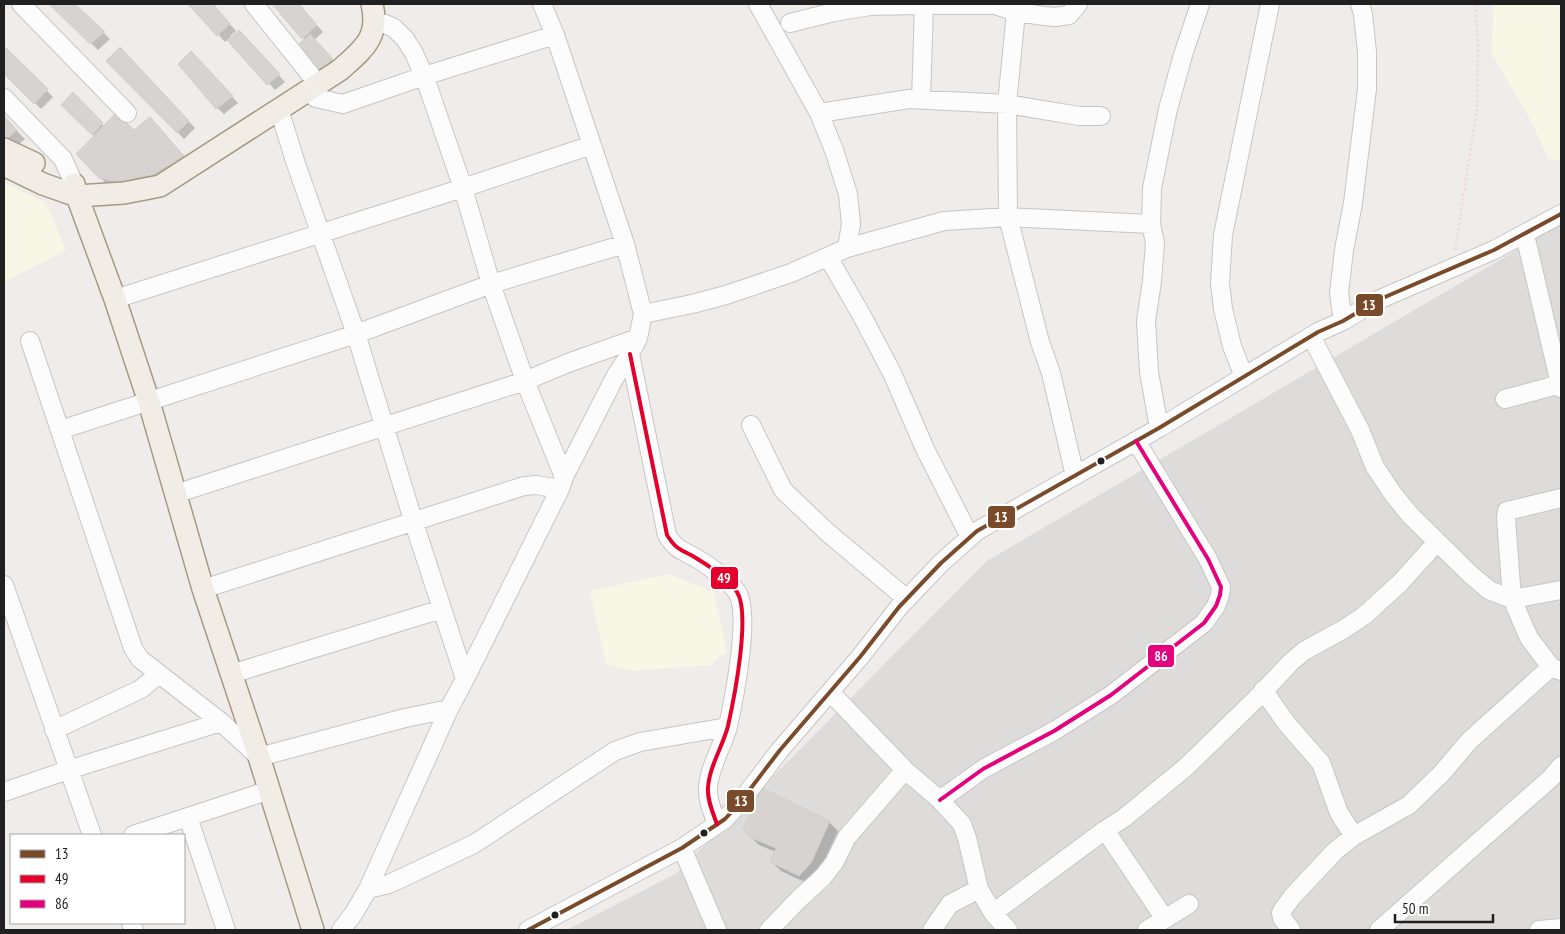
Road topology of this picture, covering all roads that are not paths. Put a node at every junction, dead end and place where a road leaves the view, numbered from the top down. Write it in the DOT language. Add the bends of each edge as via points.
graph roads {
  1 [pos="21,4"];
  2 [pos="254,4"];
  3 [pos="542,4"];
  4 [pos="758,4"];
  5 [pos="810,4"];
  6 [pos="1078,4"];
  7 [pos="1200,4"];
  8 [pos="1270,4"];
  9 [pos="1360,4"];
  10 [pos="924,5"];
  11 [pos="985,5"];
  12 [pos="1016,12"];
  13 [pos="373,14"];
  14 [pos="790,23"];
  15 [pos="774,34"];
  16 [pos="555,35"];
  17 [pos="424,76"];
  18 [pos="312,88"];
  19 [pos="4,98"];
  20 [pos="921,100"];
  21 [pos="1007,104"];
  22 [pos="279,108"];
  23 [pos="127,113"];
  24 [pos="819,113"];
  25 [pos="1102,116"];
  26 [pos="592,145"];
  27 [pos="4,149"];
  28 [pos="4,165"];
  29 [pos="464,188"];
  30 [pos="83,192"];
  31 [pos="1561,214"];
  32 [pos="1008,217"];
  33 [pos="1151,224"];
  34 [pos="321,233"];
  35 [pos="1525,235"];
  36 [pos="625,244"];
  37 [pos="847,248"];
  38 [pos="828,257"];
  39 [pos="491,284"];
  40 [pos="115,299"];
  41 [pos="643,314"];
  42 [pos="1344,322"];
  43 [pos="356,334"];
  44 [pos="1311,336"];
  45 [pos="638,338"];
  46 [pos="30,341"];
  47 [pos="630,354"];
  48 [pos="1244,377"];
  49 [pos="526,381"];
  50 [pos="1561,385"];
  51 [pos="1505,399"];
  52 [pos="149,402"];
  53 [pos="751,424"];
  54 [pos="384,426"];
  55 [pos="1160,428"];
  56 [pos="60,430"];
  57 [pos="1136,441"];
  58 [pos="1075,476"];
  59 [pos="562,483"];
  60 [pos="175,494"];
  61 [pos="1561,498"];
  62 [pos="414,522"];
  63 [pos="970,537"];
  64 [pos="1437,542"];
  65 [pos="203,589"];
  66 [pos="1561,590"];
  67 [pos="5,594"];
  68 [pos="907,599"];
  69 [pos="1512,599"];
  70 [pos="442,609"];
  71 [pos="1556,669"];
  72 [pos="159,674"];
  73 [pos="231,674"];
  74 [pos="466,679"];
  75 [pos="1263,690"];
  76 [pos="830,692"];
  77 [pos="448,709"];
  78 [pos="221,722"];
  79 [pos="728,727"];
  80 [pos="54,730"];
  81 [pos="260,757"];
  82 [pos="1561,766"];
  83 [pos="68,770"];
  84 [pos="905,770"];
  85 [pos="270,790"];
  86 [pos="4,792"];
  87 [pos="940,800"];
  88 [pos="188,817"];
  89 [pos="717,824"];
  90 [pos="1105,830"];
  91 [pos="92,834"];
  92 [pos="136,834"];
  93 [pos="1354,836"];
  94 [pos="682,848"];
  95 [pos="368,889"];
  96 [pos="979,889"];
  97 [pos="1189,904"];
  98 [pos="993,914"];
  99 [pos="1165,919"];
  100 [pos="1561,928"];
  101 [pos="535,929"];
  102 [pos="226,930"];
  103 [pos="314,930"];
  104 [pos="341,930"];
  105 [pos="717,930"];
  106 [pos="769,930"];
  107 [pos="932,930"];
  108 [pos="1008,930"];
  109 [pos="1147,930"];
  110 [pos="1291,930"];
  111 [pos="1379,930"];
  112 [pos="1539,930"];
  1 -- 23 [label="street"];
  2 -- 18 [label="street"];
  3 -- 16 [label="street"];
  4 -- 15 [label="street"];
  5 -- 14 [label="street"];
  6 -- 12 [label="street" via="1069,14 1056,17"];
  7 -- 33 [label="street" via="1168,109 1152,188"];
  8 -- 48 [label="street" via="1223,235 1220,283 1223,309"];
  9 -- 42 [label="street" via="1367,52 1367,89 1354,203 1339,293"];
  10 -- 11 [label="street"];
  10 -- 14 [label="street" via="870,6"];
  10 -- 20 [label="street"];
  11 -- 12 [label="street"];
  12 -- 21 [label="street"];
  13 -- 17 [label="street" via="394,28 414,53"];
  13 -- 18 [label="main road" via="366,46 340,70"];
  14 -- 15 [label="street"];
  15 -- 24 [label="street"];
  16 -- 17 [label="street"];
  16 -- 26 [label="street"];
  17 -- 18 [label="street" via="343,104 316,98"];
  17 -- 29 [label="street"];
  18 -- 22 [label="main road"];
  19 -- 30 [label="street" via="63,159"];
  20 -- 21 [label="street"];
  20 -- 24 [label="street"];
  21 -- 25 [label="street" via="1079,116"];
  21 -- 32 [label="street"];
  22 -- 30 [label="main road" via="160,186 124,193"];
  22 -- 34 [label="street"];
  24 -- 37 [label="street" via="848,194 851,224"];
  26 -- 29 [label="street"];
  26 -- 36 [label="street"];
  27 -- 30 [label="main road"];
  28 -- 30 [label="main road" via="43,184"];
  29 -- 34 [label="street"];
  29 -- 39 [label="street"];
  30 -- 40 [label="main road"];
  31 -- 35 [label="street"];
  32 -- 33 [label="street"];
  32 -- 37 [label="street" via="944,221"];
  32 -- 58 [label="street"];
  33 -- 55 [label="street" via="1155,243 1146,321 1149,372"];
  34 -- 40 [label="street"];
  34 -- 43 [label="street"];
  35 -- 42 [label="street" via="1378,300"];
  35 -- 50 [label="street"];
  36 -- 39 [label="street"];
  36 -- 41 [label="street"];
  37 -- 38 [label="street"];
  38 -- 41 [label="street" via="734,292"];
  38 -- 63 [label="street" via="892,373 925,449"];
  39 -- 43 [label="street"];
  39 -- 49 [label="street"];
  40 -- 52 [label="main road"];
  41 -- 45 [label="street"];
  42 -- 44 [label="street"];
  43 -- 52 [label="street"];
  43 -- 54 [label="street"];
  44 -- 48 [label="street"];
  44 -- 64 [label="street" via="1360,430 1375,467 1410,515"];
  45 -- 47 [label="street"];
  45 -- 49 [label="street"];
  46 -- 56 [label="street"];
  47 -- 59 [label="street"];
  47 -- 79 [label="street" via="667,535 678,550 696,558 737,592 743,619 742,647"];
  48 -- 55 [label="street"];
  49 -- 54 [label="street"];
  49 -- 59 [label="street"];
  50 -- 51 [label="street"];
  52 -- 56 [label="street"];
  52 -- 60 [label="main road"];
  53 -- 68 [label="street" via="784,490 827,532"];
  54 -- 60 [label="street"];
  54 -- 62 [label="street"];
  55 -- 57 [label="street"];
  56 -- 72 [label="street" via="133,648 140,659"];
  57 -- 58 [label="street"];
  57 -- 87 [label="street" via="1208,559 1221,587 1216,606 1204,623 1111,695 1054,732 983,770"];
  58 -- 63 [label="street"];
  59 -- 62 [label="street" via="524,486"];
  59 -- 74 [label="street"];
  60 -- 65 [label="main road"];
  61 -- 69 [label="street" via="1507,510"];
  62 -- 65 [label="street"];
  62 -- 70 [label="street"];
  63 -- 68 [label="street"];
  64 -- 69 [label="street" via="1490,590"];
  64 -- 75 [label="street" via="1365,615 1304,651"];
  65 -- 73 [label="main road"];
  66 -- 69 [label="street"];
  67 -- 80 [label="street"];
  68 -- 76 [label="street"];
  69 -- 71 [label="street" via="1529,638"];
  70 -- 73 [label="street"];
  70 -- 74 [label="street"];
  71 -- 93 [label="street" via="1469,741 1409,804"];
  72 -- 78 [label="street"];
  72 -- 80 [label="street" via="141,689"];
  73 -- 81 [label="main road"];
  74 -- 77 [label="street"];
  75 -- 90 [label="street" via="1186,767"];
  75 -- 93 [label="street" via="1321,763 1339,813"];
  76 -- 84 [label="street"];
  76 -- 89 [label="street" via="738,805"];
  77 -- 81 [label="street"];
  77 -- 95 [label="street"];
  78 -- 81 [label="street"];
  78 -- 83 [label="street"];
  79 -- 89 [label="street" via="708,787"];
  79 -- 95 [label="street" via="640,742 615,752 474,844 389,884"];
  80 -- 83 [label="street"];
  81 -- 85 [label="main road"];
  82 -- 111 [label="street"];
  83 -- 86 [label="street"];
  83 -- 91 [label="street"];
  84 -- 87 [label="street"];
  84 -- 106 [label="street" via="847,837 823,877"];
  85 -- 88 [label="street"];
  85 -- 103 [label="main road"];
  87 -- 96 [label="street" via="962,824"];
  88 -- 92 [label="street"];
  88 -- 102 [label="street"];
  89 -- 94 [label="street"];
  90 -- 98 [label="street"];
  90 -- 99 [label="street"];
  93 -- 110 [label="street" via="1335,851 1284,908 1282,918"];
  94 -- 101 [label="street"];
  94 -- 105 [label="street"];
  95 -- 104 [label="street"];
  96 -- 98 [label="street"];
  96 -- 107 [label="street" via="950,904"];
  97 -- 99 [label="street"];
  98 -- 108 [label="street"];
  99 -- 109 [label="street"];
  100 -- 112 [label="street"];
}
